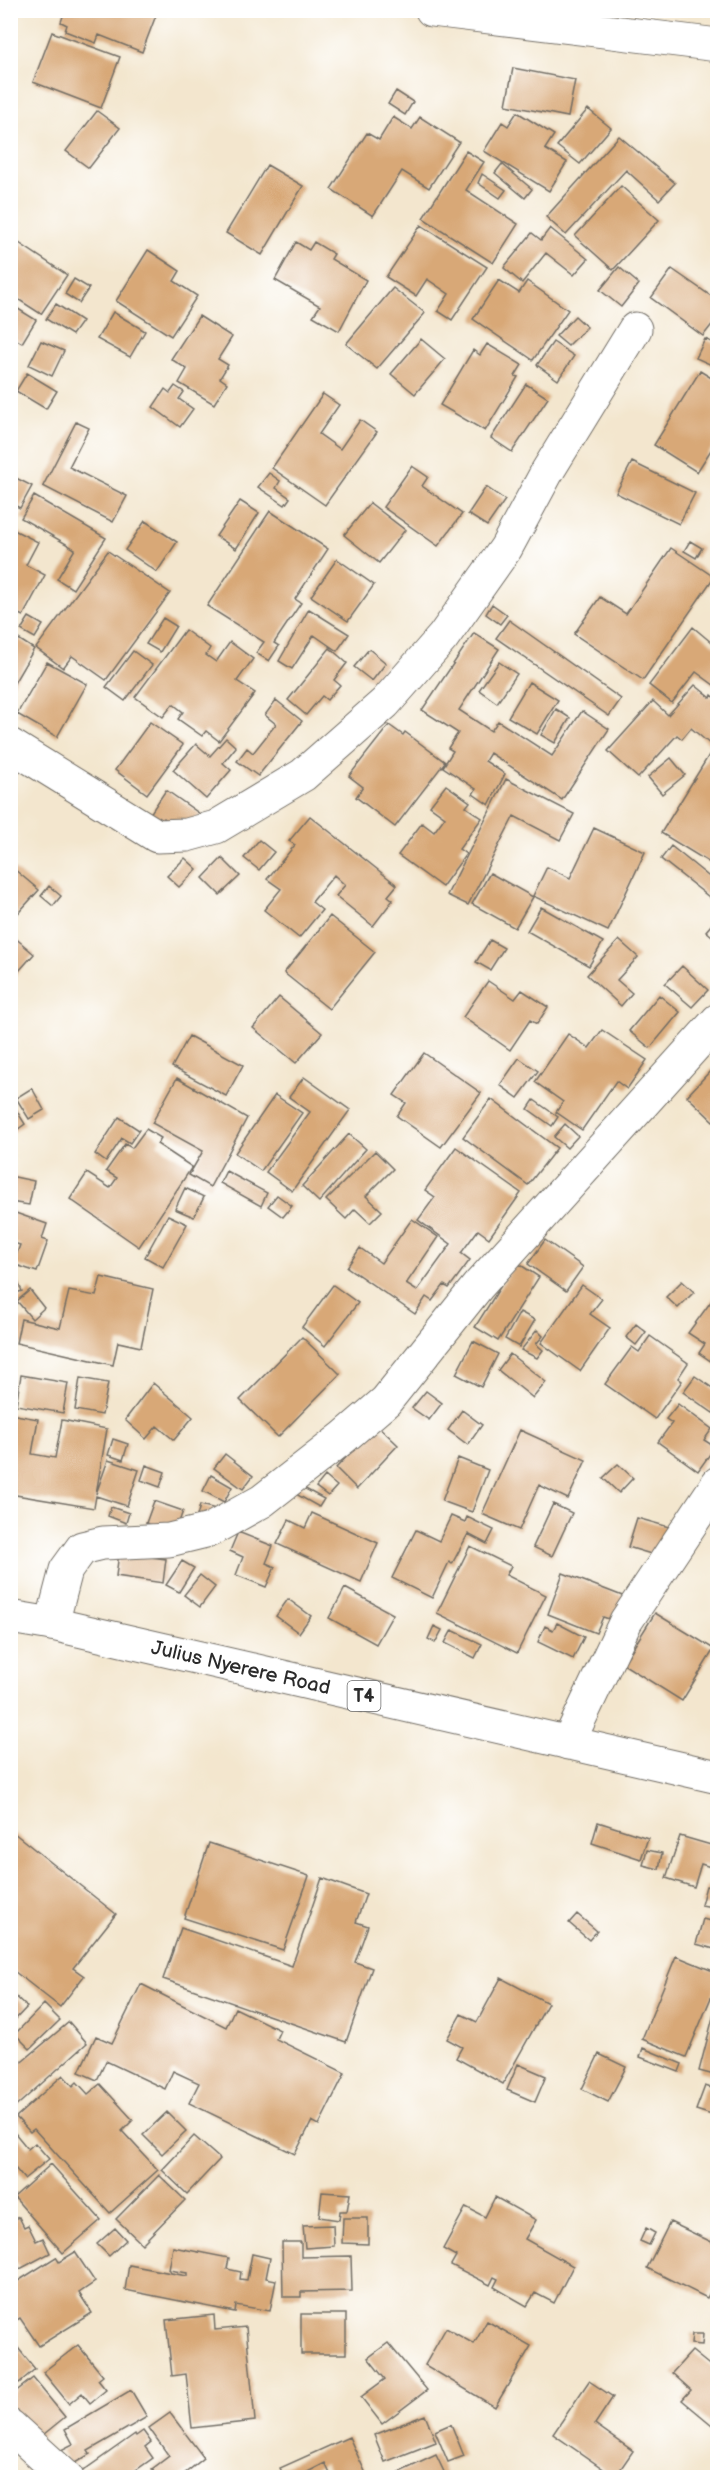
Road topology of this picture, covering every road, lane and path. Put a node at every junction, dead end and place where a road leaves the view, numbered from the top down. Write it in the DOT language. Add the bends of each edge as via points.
graph roads {
  1 [pos="432,10"];
  2 [pos="717,45"];
  3 [pos="635,329"];
  4 [pos="10,745"];
  5 [pos="717,1020"];
  6 [pos="717,1483"];
  7 [pos="10,1617"];
  8 [pos="52,1624"];
  9 [pos="568,1743"];
  10 [pos="717,1777"];
  11 [pos="10,2426"];
  12 [pos="67,2478"];
  1 -- 2 [label="main road"];
  3 -- 4 [label="main road" via="547,472 506,548 443,637 385,703 303,775 216,827 187,836 158,836"];
  5 -- 8 [label="main road" via="478,1286 386,1401 262,1501 210,1530 169,1540 103,1543 82,1548 66,1570"];
  6 -- 9 [label="main road" via="626,1621"];
  7 -- 8 [label="main road, Julius Nyerere Road / T4"];
  8 -- 9 [label="main road, Julius Nyerere Road / T4"];
  9 -- 10 [label="main road, Julius Nyerere Road / T4"];
  11 -- 12 [label="main road"];
}
